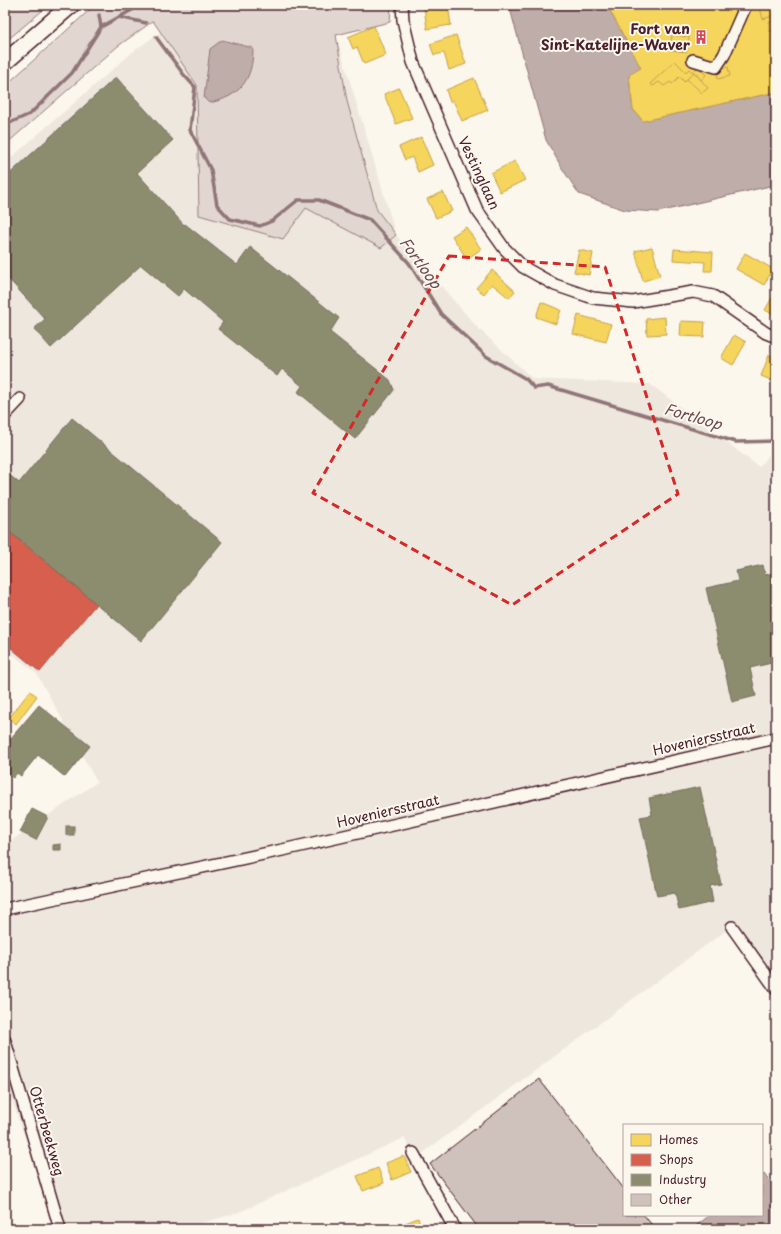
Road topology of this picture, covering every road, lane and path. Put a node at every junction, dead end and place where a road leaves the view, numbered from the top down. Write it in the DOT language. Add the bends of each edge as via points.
graph roads {
  1 [pos="71,5"];
  2 [pos="402,5"];
  3 [pos="746,5"];
  4 [pos="693,60"];
  5 [pos="5,62"];
  6 [pos="776,338"];
  7 [pos="20,399"];
  8 [pos="5,414"];
  9 [pos="776,738"];
  10 [pos="5,909"];
  11 [pos="732,926"];
  12 [pos="776,989"];
  13 [pos="5,1041"];
  14 [pos="413,1153"];
  15 [pos="60,1229"];
  16 [pos="455,1229"];
  1 -- 5 [label="main road"];
  2 -- 6 [label="street, Vestinglaan" via="413,62 477,210 504,248 523,267 555,286 593,298 633,302 694,292 713,296"];
  3 -- 4 [label="street" via="716,67"];
  7 -- 8 [label="street"];
  9 -- 10 [label="street, Hoveniersstraat" via="295,847"];
  11 -- 12 [label="street"];
  13 -- 15 [label="street, Otterbeekweg"];
  14 -- 16 [label="street"];
}
